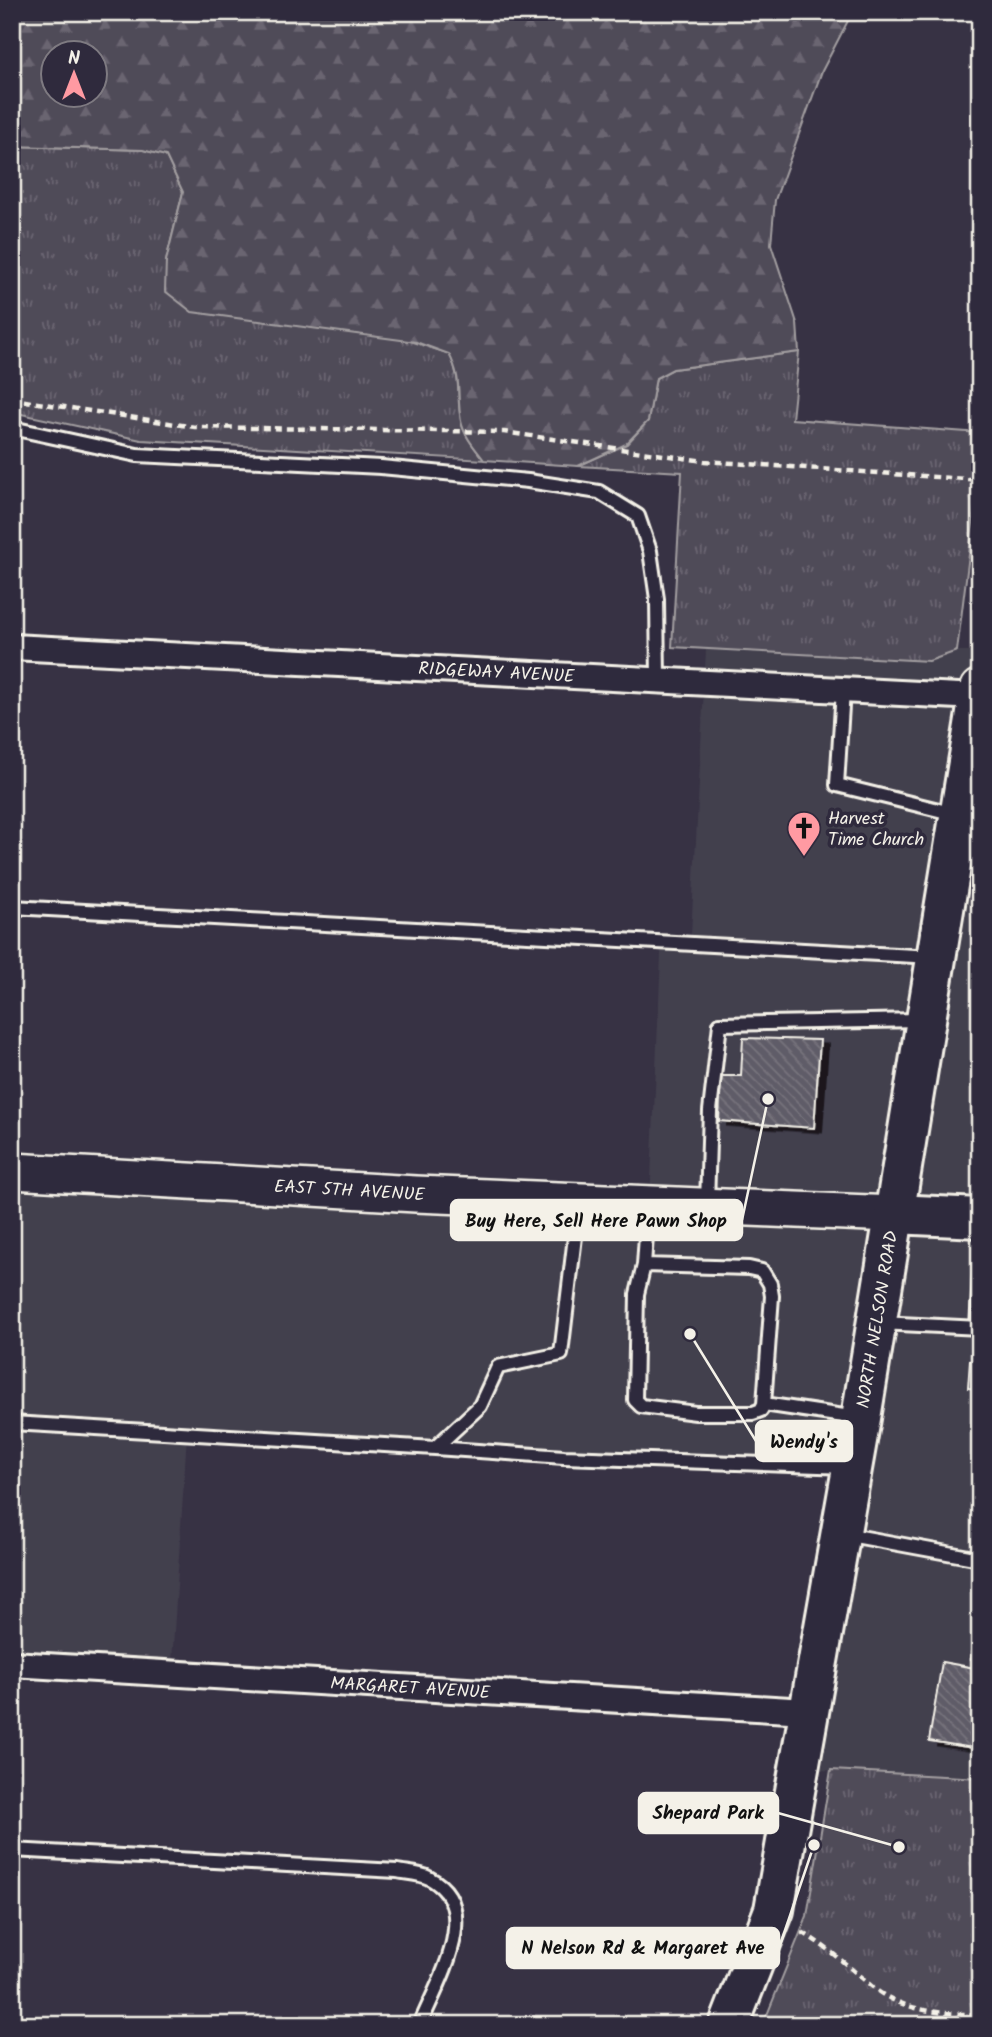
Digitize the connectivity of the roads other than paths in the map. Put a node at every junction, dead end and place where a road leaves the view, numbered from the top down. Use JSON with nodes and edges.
{"nodes":[{"id":1,"x":12,"y":428,"type":"edge"},
{"id":2,"x":12,"y":647,"type":"edge"},
{"id":3,"x":658,"y":680,"type":"junction"},
{"id":4,"x":843,"y":690,"type":"junction"},
{"id":5,"x":979,"y":693,"type":"edge"},
{"id":6,"x":968,"y":798,"type":"edge"},
{"id":7,"x":12,"y":907,"type":"edge"},
{"id":8,"x":937,"y":957,"type":"junction"},
{"id":9,"x":926,"y":1020,"type":"junction"},
{"id":10,"x":12,"y":1171,"type":"edge"},
{"id":11,"x":579,"y":1201,"type":"junction"},
{"id":12,"x":649,"y":1203,"type":"junction"},
{"id":13,"x":707,"y":1207,"type":"junction"},
{"id":14,"x":894,"y":1214,"type":"junction"},
{"id":15,"x":980,"y":1218,"type":"edge"},
{"id":16,"x":643,"y":1271,"type":"junction"},
{"id":17,"x":980,"y":1275,"type":"edge"},
{"id":18,"x":979,"y":1285,"type":"edge"},
{"id":19,"x":876,"y":1322,"type":"junction"},
{"id":20,"x":979,"y":1328,"type":"edge"},
{"id":21,"x":764,"y":1404,"type":"junction"},
{"id":22,"x":861,"y":1418,"type":"junction"},
{"id":23,"x":12,"y":1423,"type":"edge"},
{"id":24,"x":435,"y":1448,"type":"junction"},
{"id":25,"x":852,"y":1467,"type":"junction"},
{"id":26,"x":840,"y":1533,"type":"junction"},
{"id":27,"x":980,"y":1559,"type":"edge"},
{"id":28,"x":12,"y":1664,"type":"edge"},
{"id":29,"x":807,"y":1711,"type":"junction"},
{"id":30,"x":12,"y":1850,"type":"edge"},
{"id":31,"x":420,"y":2025,"type":"edge"},
{"id":32,"x":729,"y":2025,"type":"edge"}],
"edges":[{"from":1,"to":3,"type":"lane"},
{"from":2,"to":3,"type":"street","name":"RIDGEWAY AVENUE"},
{"from":3,"to":4,"type":"street","name":"RIDGEWAY AVENUE"},
{"from":4,"to":5,"type":"street","name":"RIDGEWAY AVENUE"},
{"from":4,"to":6,"type":"lane"},
{"from":5,"to":6,"type":"main road","name":"NORTH NELSON ROAD"},
{"from":6,"to":8,"type":"main road","name":"NORTH NELSON ROAD"},
{"from":7,"to":8,"type":"lane"},
{"from":8,"to":9,"type":"main road","name":"NORTH NELSON ROAD"},
{"from":9,"to":13,"type":"lane"},
{"from":9,"to":14,"type":"main road","name":"NORTH NELSON ROAD"},
{"from":10,"to":11,"type":"main road","name":"EAST 5TH AVENUE"},
{"from":11,"to":12,"type":"main road","name":"EAST 5TH AVENUE"},
{"from":11,"to":24,"type":"lane"},
{"from":12,"to":13,"type":"main road","name":"EAST 5TH AVENUE"},
{"from":12,"to":16,"type":"lane"},
{"from":13,"to":14,"type":"main road","name":"EAST 5TH AVENUE"},
{"from":14,"to":15,"type":"main road","name":"EAST 5TH AVENUE"},
{"from":14,"to":19,"type":"main road","name":"NORTH NELSON ROAD"},
{"from":16,"to":21,"type":"lane"},
{"from":16,"to":21,"type":"lane"},
{"from":17,"to":18,"type":"lane"},
{"from":18,"to":20,"type":"lane"},
{"from":19,"to":20,"type":"lane"},
{"from":19,"to":22,"type":"main road","name":"NORTH NELSON ROAD"},
{"from":21,"to":22,"type":"lane"},
{"from":22,"to":25,"type":"main road","name":"NORTH NELSON ROAD"},
{"from":23,"to":24,"type":"lane"},
{"from":24,"to":25,"type":"lane"},
{"from":25,"to":26,"type":"main road","name":"NORTH NELSON ROAD"},
{"from":26,"to":27,"type":"lane"},
{"from":26,"to":29,"type":"main road","name":"NORTH NELSON ROAD"},
{"from":28,"to":29,"type":"street","name":"MARGARET AVENUE"},
{"from":29,"to":32,"type":"main road","name":"NORTH NELSON ROAD"},
{"from":30,"to":31,"type":"lane"}]}
